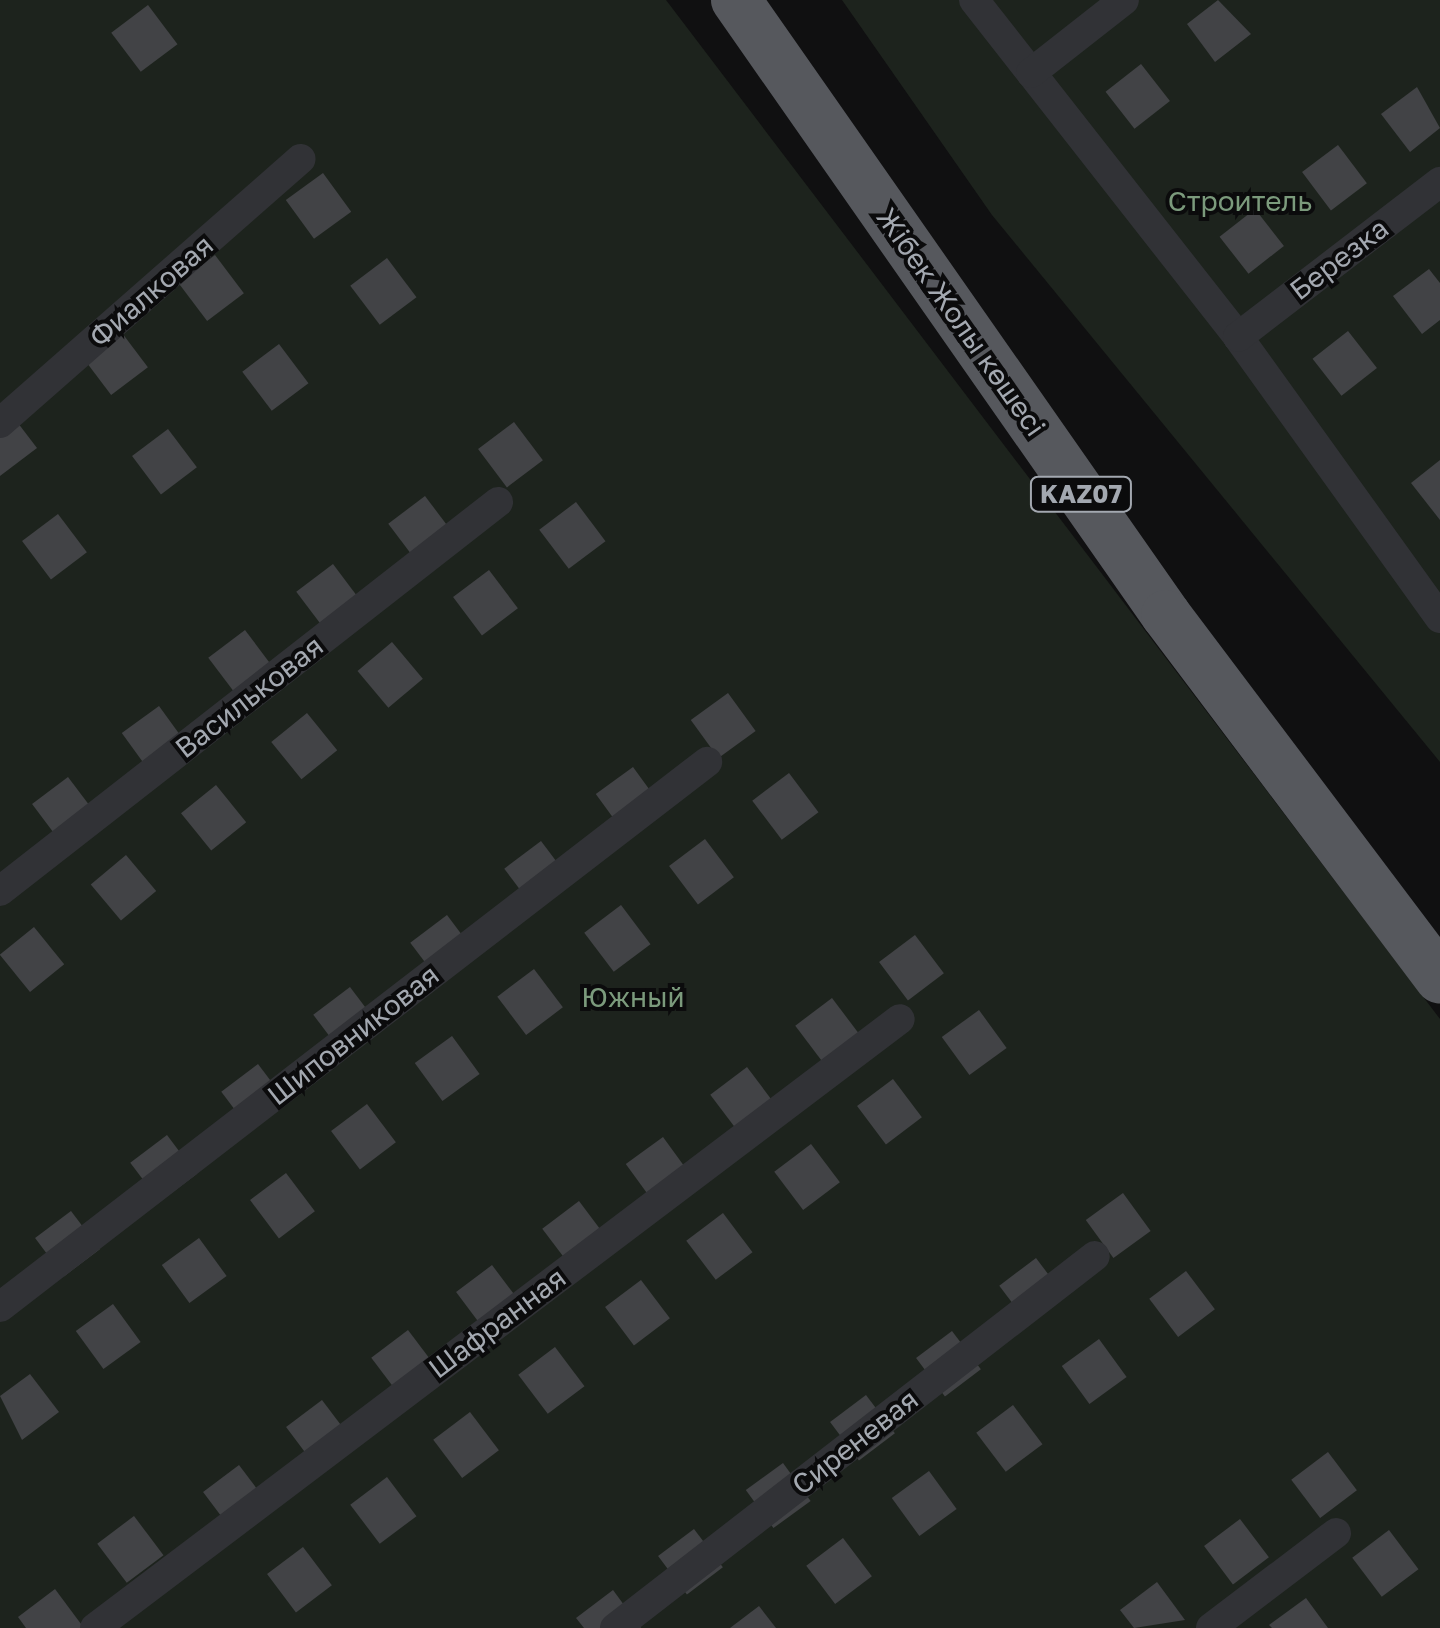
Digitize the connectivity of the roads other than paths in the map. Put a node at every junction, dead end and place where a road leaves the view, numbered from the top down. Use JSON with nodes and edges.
{"nodes":[{"id":1,"x":736,"y":0,"type":"edge"},
{"id":2,"x":974,"y":0,"type":"edge"},
{"id":3,"x":1124,"y":0,"type":"edge"},
{"id":4,"x":1031,"y":73,"type":"junction"},
{"id":5,"x":301,"y":158,"type":"dead end"},
{"id":6,"x":1440,"y":182,"type":"edge"},
{"id":7,"x":1238,"y":336,"type":"junction"},
{"id":8,"x":0,"y":423,"type":"edge"},
{"id":9,"x":498,"y":502,"type":"dead end"},
{"id":10,"x":1428,"y":581,"type":"edge"},
{"id":11,"x":1440,"y":618,"type":"edge"},
{"id":12,"x":707,"y":762,"type":"dead end"},
{"id":13,"x":0,"y":891,"type":"edge"},
{"id":14,"x":1440,"y":978,"type":"edge"},
{"id":15,"x":900,"y":1019,"type":"dead end"},
{"id":16,"x":1095,"y":1256,"type":"dead end"},
{"id":17,"x":0,"y":1308,"type":"edge"},
{"id":18,"x":1336,"y":1534,"type":"dead end"},
{"id":19,"x":95,"y":1628,"type":"edge"},
{"id":20,"x":616,"y":1628,"type":"edge"},
{"id":21,"x":1210,"y":1628,"type":"edge"}],
"edges":[{"from":1,"to":14,"type":"highway","name":"Жібек Жолы көшесі","number":"KAZ07"},
{"from":2,"to":4,"type":"street"},
{"from":3,"to":4,"type":"street"},
{"from":4,"to":7,"type":"street"},
{"from":5,"to":8,"type":"street","name":"Фиалковая"},
{"from":6,"to":7,"type":"street","name":"Березка"},
{"from":7,"to":10,"type":"street"},
{"from":9,"to":13,"type":"street","name":"Васильковая"},
{"from":10,"to":11,"type":"street"},
{"from":12,"to":17,"type":"street","name":"Шиповниковая"},
{"from":15,"to":19,"type":"street","name":"Шафранная"},
{"from":16,"to":20,"type":"street","name":"Сиреневая"},
{"from":18,"to":21,"type":"street"}]}
